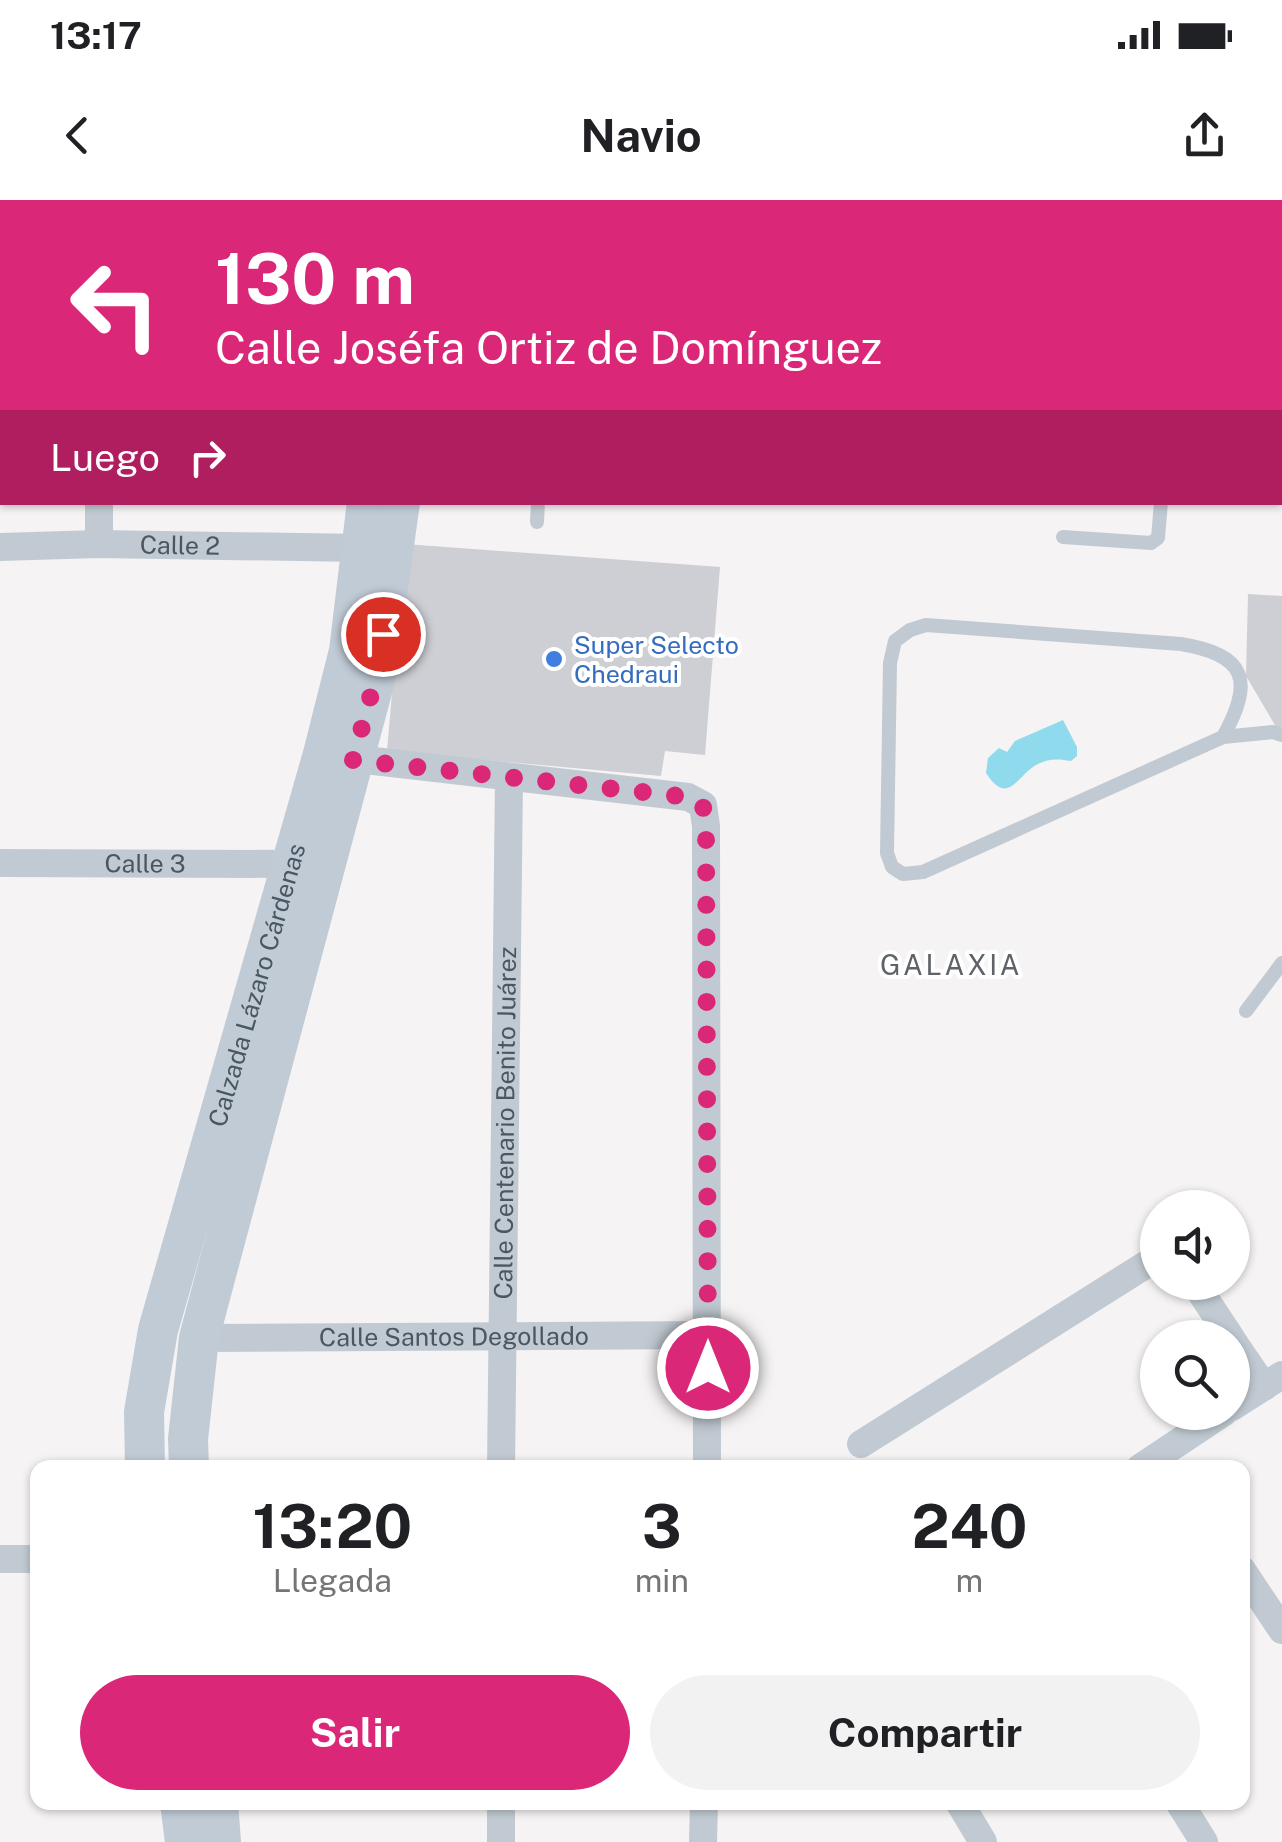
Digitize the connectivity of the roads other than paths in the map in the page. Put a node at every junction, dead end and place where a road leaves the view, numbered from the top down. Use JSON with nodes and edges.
{"nodes":[{"id":1,"x":99,"y":505,"type":"edge"},
{"id":2,"x":367,"y":505,"type":"edge"},
{"id":3,"x":400,"y":505,"type":"edge"},
{"id":4,"x":538,"y":505,"type":"edge"},
{"id":5,"x":1160,"y":505,"type":"edge"},
{"id":6,"x":538,"y":522,"type":"dead end"},
{"id":7,"x":1063,"y":536,"type":"dead end"},
{"id":8,"x":99,"y":544,"type":"junction"},
{"id":9,"x":0,"y":547,"type":"edge"},
{"id":10,"x":361,"y":548,"type":"junction"},
{"id":11,"x":1282,"y":735,"type":"edge"},
{"id":12,"x":1223,"y":738,"type":"junction"},
{"id":13,"x":338,"y":757,"type":"junction"},
{"id":14,"x":509,"y":778,"type":"junction"},
{"id":15,"x":0,"y":862,"type":"edge"},
{"id":16,"x":292,"y":864,"type":"junction"},
{"id":17,"x":1282,"y":963,"type":"edge"},
{"id":18,"x":1246,"y":1010,"type":"dead end"},
{"id":19,"x":1140,"y":1268,"type":"edge"},
{"id":20,"x":501,"y":1336,"type":"junction"},
{"id":21,"x":708,"y":1336,"type":"junction"},
{"id":22,"x":199,"y":1338,"type":"junction"},
{"id":23,"x":1250,"y":1357,"type":"edge"},
{"id":24,"x":1273,"y":1381,"type":"edge"},
{"id":25,"x":1250,"y":1396,"type":"edge"},
{"id":26,"x":1197,"y":1430,"type":"edge"},
{"id":27,"x":861,"y":1444,"type":"dead end"},
{"id":28,"x":145,"y":1460,"type":"edge"},
{"id":29,"x":189,"y":1460,"type":"edge"},
{"id":30,"x":501,"y":1460,"type":"edge"},
{"id":31,"x":708,"y":1460,"type":"edge"},
{"id":32,"x":1152,"y":1460,"type":"edge"},
{"id":33,"x":0,"y":1559,"type":"edge"},
{"id":34,"x":30,"y":1559,"type":"edge"},
{"id":35,"x":1250,"y":1582,"type":"edge"},
{"id":36,"x":1282,"y":1630,"type":"edge"},
{"id":37,"x":181,"y":1810,"type":"edge"},
{"id":38,"x":219,"y":1810,"type":"edge"},
{"id":39,"x":501,"y":1810,"type":"edge"},
{"id":40,"x":704,"y":1810,"type":"edge"},
{"id":41,"x":964,"y":1810,"type":"edge"},
{"id":42,"x":1183,"y":1810,"type":"edge"},
{"id":43,"x":185,"y":1842,"type":"edge"},
{"id":44,"x":221,"y":1842,"type":"edge"},
{"id":45,"x":501,"y":1842,"type":"edge"},
{"id":46,"x":703,"y":1842,"type":"edge"},
{"id":47,"x":983,"y":1842,"type":"edge"},
{"id":48,"x":1204,"y":1842,"type":"edge"}],
"edges":[{"from":1,"to":8,"type":"street"},
{"from":2,"to":10,"type":"street","name":"Calzada Lázaro Cárdenas"},
{"from":3,"to":13,"type":"street","name":"Calzada Lázaro Cárdenas"},
{"from":4,"to":6,"type":"lane"},
{"from":5,"to":7,"type":"lane"},
{"from":8,"to":9,"type":"street","name":"Calle 2"},
{"from":8,"to":10,"type":"street","name":"Calle 2"},
{"from":10,"to":13,"type":"street","name":"Calzada Lázaro Cárdenas"},
{"from":11,"to":12,"type":"lane"},
{"from":12,"to":12,"type":"lane"},
{"from":13,"to":14,"type":"street"},
{"from":13,"to":16,"type":"street","name":"Calzada Lázaro Cárdenas"},
{"from":13,"to":22,"type":"street","name":"Calzada Lázaro Cárdenas"},
{"from":14,"to":20,"type":"street","name":"Calle Centenario Benito Juárez"},
{"from":14,"to":21,"type":"street"},
{"from":15,"to":16,"type":"street","name":"Calle 3"},
{"from":16,"to":28,"type":"street","name":"Calzada Lázaro Cárdenas"},
{"from":17,"to":18,"type":"lane"},
{"from":19,"to":27,"type":"street"},
{"from":20,"to":21,"type":"street","name":"Calle Santos Degollado"},
{"from":20,"to":22,"type":"street","name":"Calle Santos Degollado"},
{"from":20,"to":30,"type":"street","name":"Calle Centenario Benito Juárez"},
{"from":21,"to":31,"type":"street"},
{"from":22,"to":29,"type":"street","name":"Calzada Lázaro Cárdenas"},
{"from":23,"to":24,"type":"street"},
{"from":24,"to":25,"type":"street"},
{"from":26,"to":32,"type":"street"},
{"from":33,"to":34,"type":"street"},
{"from":35,"to":36,"type":"street"},
{"from":37,"to":43,"type":"street"},
{"from":38,"to":44,"type":"street"},
{"from":39,"to":45,"type":"street"},
{"from":40,"to":46,"type":"street"},
{"from":41,"to":47,"type":"street"},
{"from":42,"to":48,"type":"street"}]}
